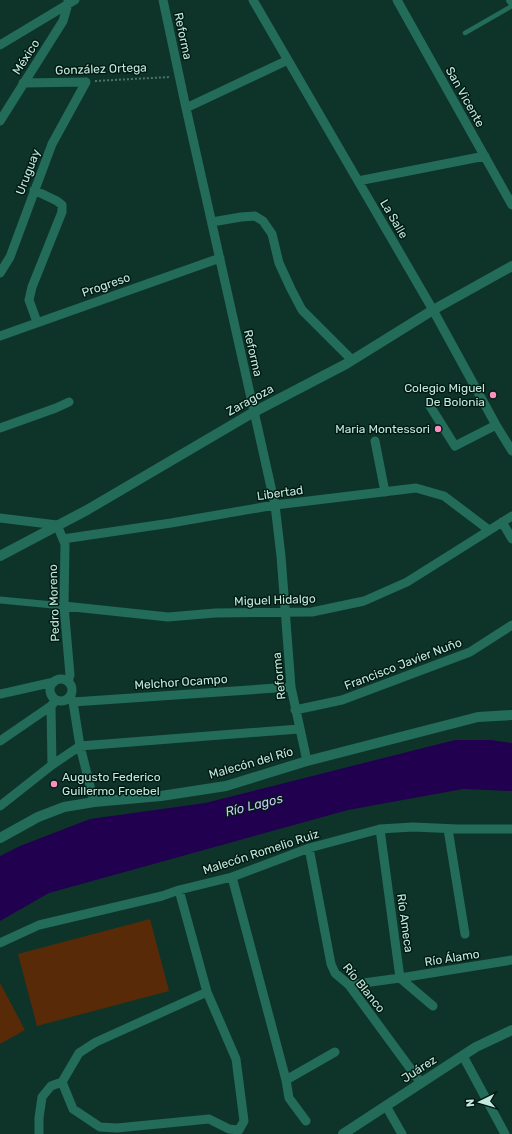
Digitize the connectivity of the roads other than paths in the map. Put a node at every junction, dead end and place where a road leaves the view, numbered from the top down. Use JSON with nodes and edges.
{"nodes":[{"id":1,"x":163,"y":0,"type":"edge"},
{"id":2,"x":253,"y":0,"type":"edge"},
{"id":3,"x":397,"y":0,"type":"edge"},
{"id":4,"x":70,"y":2,"type":"edge"},
{"id":5,"x":512,"y":6,"type":"edge"},
{"id":6,"x":465,"y":34,"type":"dead end"},
{"id":7,"x":0,"y":45,"type":"edge"},
{"id":8,"x":288,"y":60,"type":"junction"},
{"id":9,"x":86,"y":82,"type":"joint"},
{"id":10,"x":23,"y":83,"type":"junction"},
{"id":11,"x":186,"y":108,"type":"junction"},
{"id":12,"x":0,"y":121,"type":"edge"},
{"id":13,"x":485,"y":156,"type":"junction"},
{"id":14,"x":358,"y":181,"type":"junction"},
{"id":15,"x":34,"y":190,"type":"junction"},
{"id":16,"x":512,"y":205,"type":"edge"},
{"id":17,"x":212,"y":222,"type":"junction"},
{"id":18,"x":220,"y":258,"type":"junction"},
{"id":19,"x":512,"y":266,"type":"edge"},
{"id":20,"x":0,"y":273,"type":"edge"},
{"id":21,"x":434,"y":310,"type":"junction"},
{"id":22,"x":37,"y":322,"type":"junction"},
{"id":23,"x":0,"y":336,"type":"edge"},
{"id":24,"x":352,"y":360,"type":"junction"},
{"id":25,"x":69,"y":402,"type":"dead end"},
{"id":26,"x":430,"y":406,"type":"dead end"},
{"id":27,"x":254,"y":412,"type":"junction"},
{"id":28,"x":496,"y":425,"type":"junction"},
{"id":29,"x":0,"y":428,"type":"edge"},
{"id":30,"x":375,"y":441,"type":"dead end"},
{"id":31,"x":512,"y":451,"type":"edge"},
{"id":32,"x":385,"y":492,"type":"junction"},
{"id":33,"x":275,"y":505,"type":"junction"},
{"id":34,"x":1,"y":516,"type":"edge"},
{"id":35,"x":512,"y":516,"type":"edge"},
{"id":36,"x":502,"y":522,"type":"junction"},
{"id":37,"x":57,"y":525,"type":"junction"},
{"id":38,"x":489,"y":530,"type":"junction"},
{"id":39,"x":63,"y":539,"type":"junction"},
{"id":40,"x":512,"y":539,"type":"edge"},
{"id":41,"x":0,"y":556,"type":"edge"},
{"id":42,"x":0,"y":600,"type":"edge"},
{"id":43,"x":64,"y":606,"type":"junction"},
{"id":44,"x":285,"y":613,"type":"junction"},
{"id":45,"x":512,"y":625,"type":"edge"},
{"id":46,"x":68,"y":681,"type":"junction"},
{"id":47,"x":54,"y":682,"type":"junction"},
{"id":48,"x":291,"y":687,"type":"junction"},
{"id":49,"x":0,"y":694,"type":"edge"},
{"id":50,"x":72,"y":699,"type":"junction"},
{"id":51,"x":54,"y":703,"type":"junction"},
{"id":52,"x":296,"y":710,"type":"junction"},
{"id":53,"x":512,"y":715,"type":"edge"},
{"id":54,"x":299,"y":729,"type":"junction"},
{"id":55,"x":0,"y":741,"type":"edge"},
{"id":56,"x":80,"y":746,"type":"junction"},
{"id":57,"x":307,"y":761,"type":"junction"},
{"id":58,"x":52,"y":764,"type":"junction"},
{"id":59,"x":94,"y":802,"type":"junction"},
{"id":60,"x":0,"y":806,"type":"edge"},
{"id":61,"x":380,"y":829,"type":"junction"},
{"id":62,"x":448,"y":829,"type":"junction"},
{"id":63,"x":512,"y":829,"type":"edge"},
{"id":64,"x":0,"y":838,"type":"edge"},
{"id":65,"x":309,"y":848,"type":"junction"},
{"id":66,"x":232,"y":877,"type":"junction"},
{"id":67,"x":179,"y":890,"type":"junction"},
{"id":68,"x":465,"y":934,"type":"dead end"},
{"id":69,"x":0,"y":943,"type":"edge"},
{"id":70,"x":512,"y":960,"type":"edge"},
{"id":71,"x":400,"y":978,"type":"junction"},
{"id":72,"x":349,"y":985,"type":"junction"},
{"id":73,"x":207,"y":992,"type":"junction"},
{"id":74,"x":433,"y":1006,"type":"dead end"},
{"id":75,"x":512,"y":1030,"type":"edge"},
{"id":76,"x":335,"y":1052,"type":"dead end"},
{"id":77,"x":463,"y":1056,"type":"junction"},
{"id":78,"x":286,"y":1080,"type":"junction"},
{"id":79,"x":62,"y":1082,"type":"junction"},
{"id":80,"x":421,"y":1083,"type":"junction"},
{"id":81,"x":386,"y":1106,"type":"junction"},
{"id":82,"x":306,"y":1120,"type":"dead end"},
{"id":83,"x":39,"y":1134,"type":"edge"},
{"id":84,"x":343,"y":1134,"type":"edge"},
{"id":85,"x":402,"y":1134,"type":"edge"},
{"id":86,"x":505,"y":1134,"type":"edge"}],
"edges":[{"from":1,"to":11,"type":"street","name":"Reforma"},
{"from":2,"to":8,"type":"street","name":"La Salle"},
{"from":3,"to":13,"type":"street","name":"San Vicente"},
{"from":4,"to":7,"type":"street"},
{"from":4,"to":10,"type":"street","name":"México"},
{"from":5,"to":6,"type":"lane"},
{"from":8,"to":11,"type":"street"},
{"from":8,"to":14,"type":"street","name":"La Salle"},
{"from":9,"to":10,"type":"street","name":"González Ortega"},
{"from":9,"to":15,"type":"street","name":"Uruguay"},
{"from":10,"to":12,"type":"street","name":"México"},
{"from":11,"to":17,"type":"street","name":"Reforma"},
{"from":13,"to":14,"type":"street"},
{"from":13,"to":16,"type":"street","name":"San Vicente"},
{"from":14,"to":21,"type":"street","name":"La Salle"},
{"from":15,"to":20,"type":"street","name":"Uruguay"},
{"from":15,"to":22,"type":"street"},
{"from":17,"to":18,"type":"street","name":"Reforma"},
{"from":17,"to":24,"type":"street"},
{"from":18,"to":22,"type":"street","name":"Progreso"},
{"from":18,"to":27,"type":"street","name":"Reforma"},
{"from":19,"to":21,"type":"street","name":"Zaragoza"},
{"from":21,"to":24,"type":"street","name":"Zaragoza"},
{"from":21,"to":28,"type":"street","name":"La Salle"},
{"from":22,"to":23,"type":"street","name":"Progreso"},
{"from":24,"to":27,"type":"street","name":"Zaragoza"},
{"from":25,"to":29,"type":"street"},
{"from":26,"to":28,"type":"street"},
{"from":27,"to":33,"type":"street","name":"Reforma"},
{"from":27,"to":37,"type":"street","name":"Zaragoza"},
{"from":28,"to":31,"type":"street","name":"La Salle"},
{"from":30,"to":32,"type":"street"},
{"from":32,"to":33,"type":"street","name":"Libertad"},
{"from":32,"to":38,"type":"street","name":"Libertad"},
{"from":33,"to":39,"type":"street","name":"Libertad"},
{"from":33,"to":44,"type":"street","name":"Reforma"},
{"from":34,"to":37,"type":"street"},
{"from":35,"to":36,"type":"street","name":"Miguel Hidalgo"},
{"from":36,"to":38,"type":"street","name":"Miguel Hidalgo"},
{"from":36,"to":40,"type":"street"},
{"from":37,"to":39,"type":"street","name":"Pedro Moreno"},
{"from":37,"to":41,"type":"street","name":"Zaragoza"},
{"from":38,"to":44,"type":"street","name":"Miguel Hidalgo"},
{"from":39,"to":43,"type":"street","name":"Pedro Moreno"},
{"from":42,"to":43,"type":"street"},
{"from":43,"to":44,"type":"street","name":"Miguel Hidalgo"},
{"from":43,"to":46,"type":"street","name":"Pedro Moreno"},
{"from":44,"to":48,"type":"street","name":"Reforma"},
{"from":45,"to":52,"type":"street","name":"Francisco Javier Nuño"},
{"from":46,"to":47,"type":"street"},
{"from":46,"to":50,"type":"street"},
{"from":47,"to":49,"type":"street"},
{"from":47,"to":51,"type":"street"},
{"from":48,"to":50,"type":"street","name":"Melchor Ocampo"},
{"from":48,"to":52,"type":"street","name":"Reforma"},
{"from":50,"to":51,"type":"street"},
{"from":50,"to":56,"type":"street"},
{"from":51,"to":55,"type":"street"},
{"from":51,"to":58,"type":"street"},
{"from":52,"to":54,"type":"street","name":"Reforma"},
{"from":53,"to":57,"type":"street","name":"Malecón del Río"},
{"from":54,"to":56,"type":"street"},
{"from":54,"to":57,"type":"street","name":"Reforma"},
{"from":56,"to":58,"type":"street"},
{"from":56,"to":59,"type":"street"},
{"from":57,"to":59,"type":"street","name":"Malecón del Río"},
{"from":58,"to":60,"type":"street"},
{"from":59,"to":64,"type":"street","name":"Malecón del Río"},
{"from":61,"to":62,"type":"street","name":"Malecón Romelio Ruiz"},
{"from":61,"to":65,"type":"street","name":"Malecón Romelio Ruiz"},
{"from":61,"to":71,"type":"street","name":"Río Ameca"},
{"from":62,"to":63,"type":"street","name":"Malecón Romelio Ruiz"},
{"from":62,"to":68,"type":"street"},
{"from":65,"to":66,"type":"street","name":"Malecón Romelio Ruiz"},
{"from":65,"to":72,"type":"street","name":"Río Blanco"},
{"from":66,"to":67,"type":"street","name":"Malecón Romelio Ruiz"},
{"from":66,"to":78,"type":"street"},
{"from":67,"to":69,"type":"street","name":"Malecón Romelio Ruiz"},
{"from":67,"to":73,"type":"street"},
{"from":70,"to":71,"type":"street","name":"Río Álamo"},
{"from":71,"to":72,"type":"street","name":"Río Álamo"},
{"from":71,"to":74,"type":"street"},
{"from":72,"to":80,"type":"street","name":"Río Blanco"},
{"from":73,"to":79,"type":"street"},
{"from":73,"to":79,"type":"street"},
{"from":75,"to":77,"type":"street","name":"Juárez"},
{"from":76,"to":78,"type":"street"},
{"from":77,"to":80,"type":"street","name":"Juárez"},
{"from":77,"to":86,"type":"street"},
{"from":78,"to":82,"type":"street"},
{"from":79,"to":83,"type":"street"},
{"from":80,"to":81,"type":"street","name":"Juárez"},
{"from":81,"to":84,"type":"street","name":"Juárez"},
{"from":81,"to":85,"type":"street"}]}
